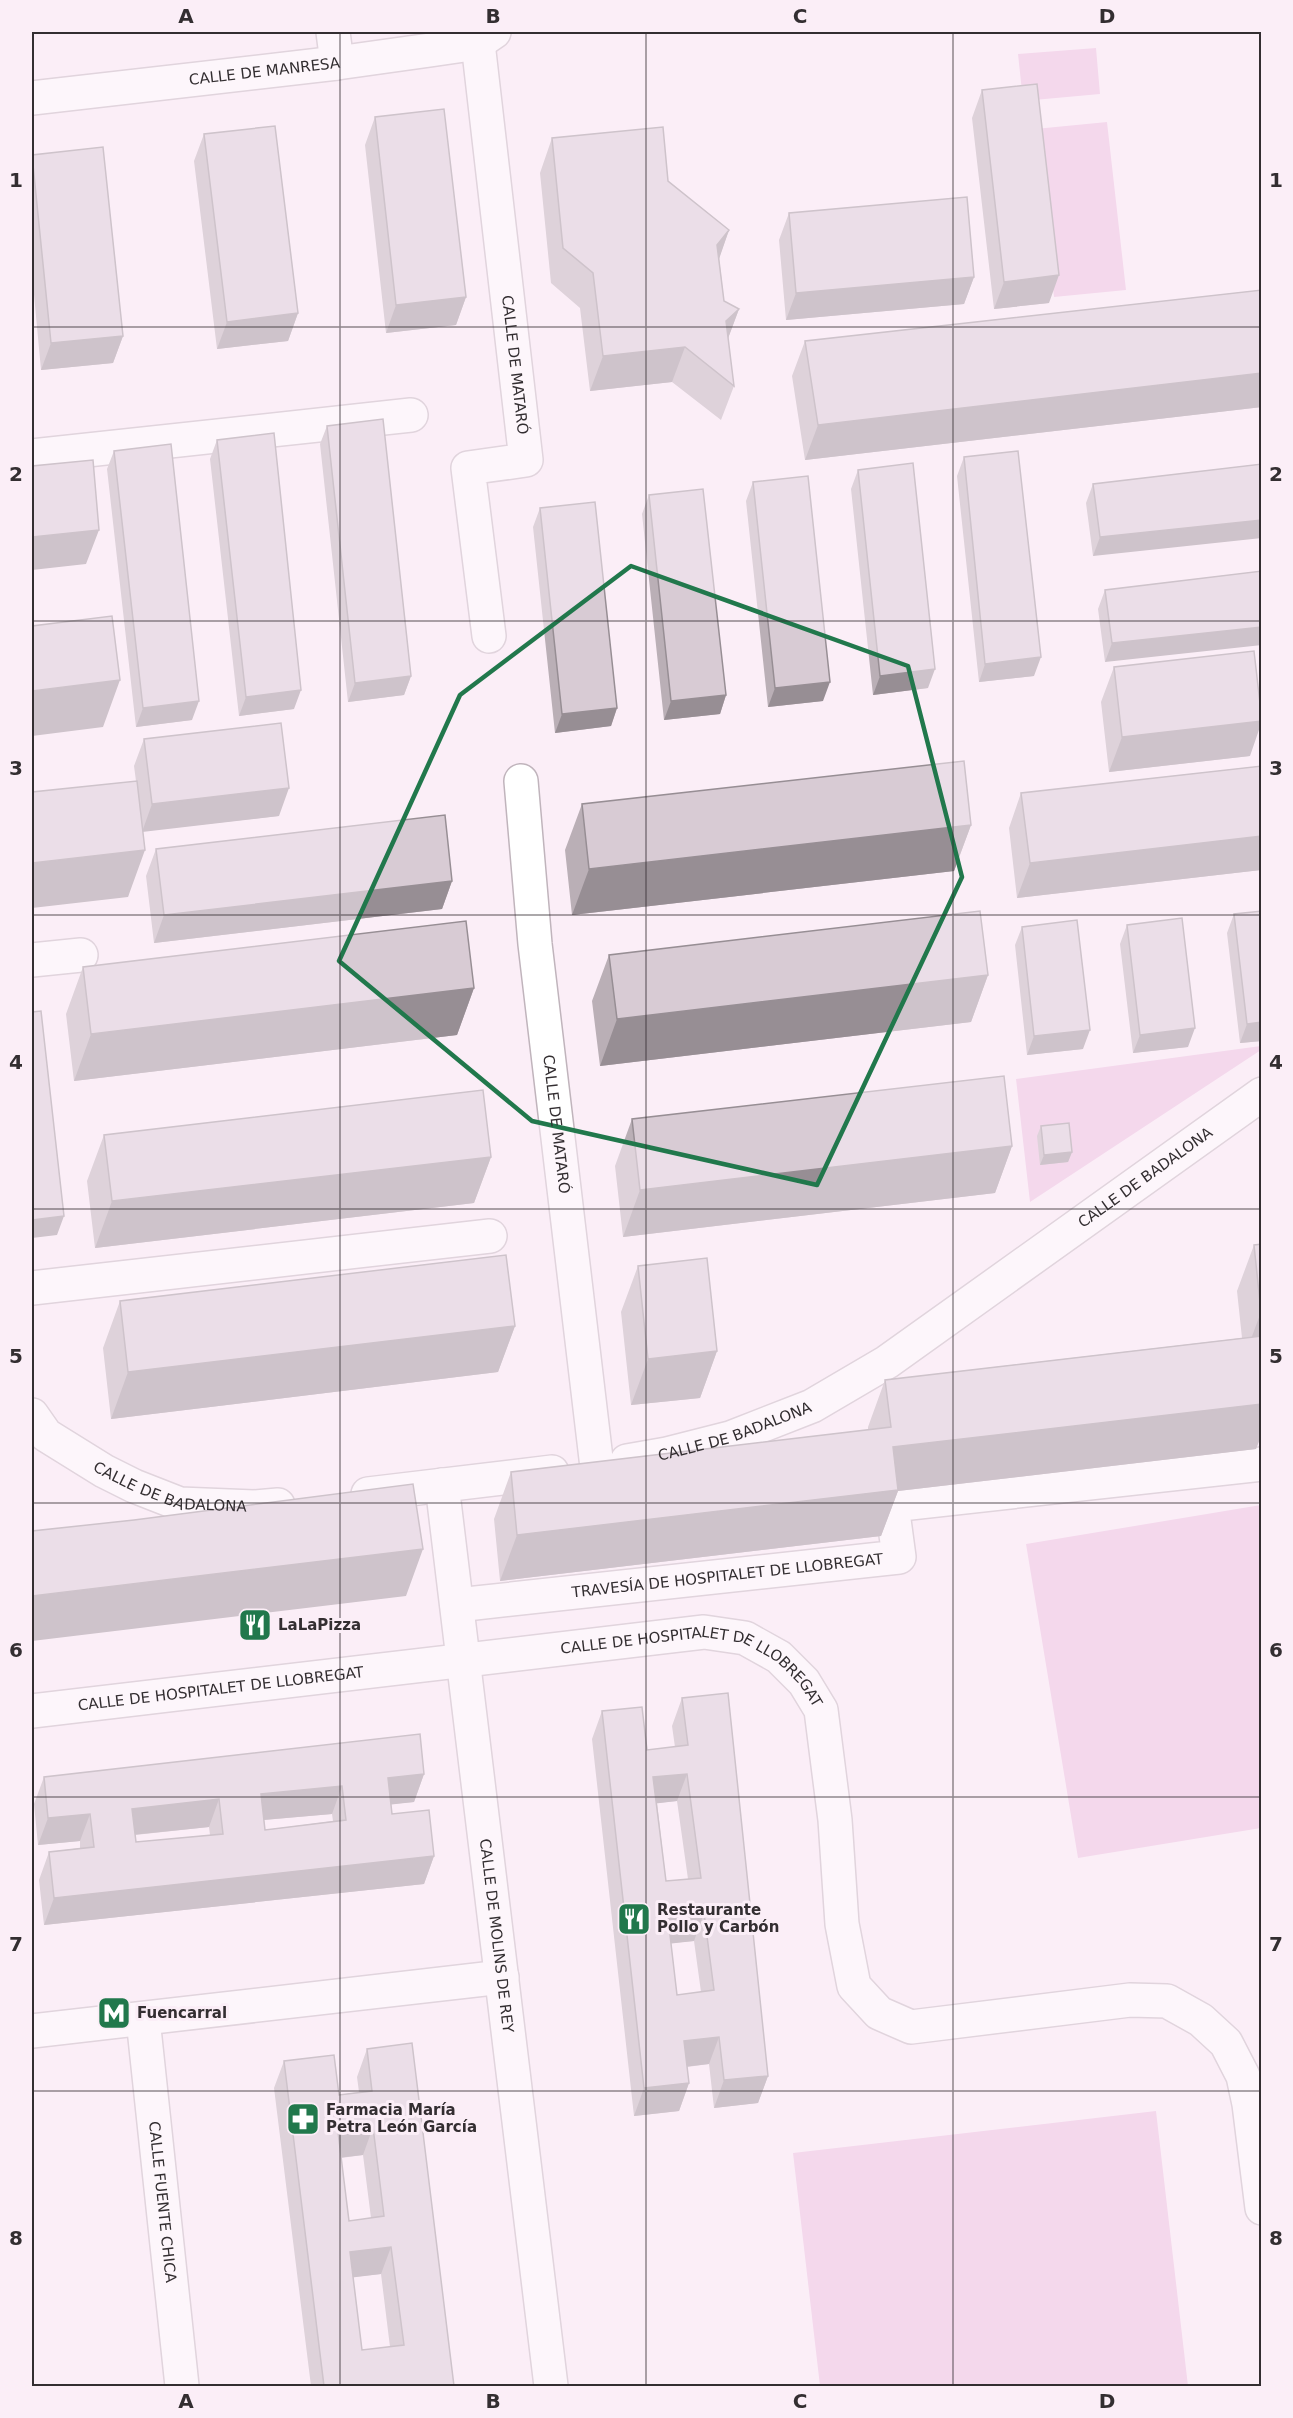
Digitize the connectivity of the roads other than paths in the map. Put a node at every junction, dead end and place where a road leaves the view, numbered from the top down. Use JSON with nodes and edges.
{"nodes":[{"id":1,"x":333,"y":32,"type":"edge"},
{"id":2,"x":486,"y":37,"type":"edge"},
{"id":3,"x":337,"y":63,"type":"junction"},
{"id":4,"x":32,"y":98,"type":"edge"},
{"id":5,"x":411,"y":415,"type":"dead end"},
{"id":6,"x":32,"y":456,"type":"edge"},
{"id":7,"x":489,"y":636,"type":"dead end"},
{"id":8,"x":521,"y":781,"type":"dead end"},
{"id":9,"x":81,"y":955,"type":"dead end"},
{"id":10,"x":32,"y":960,"type":"edge"},
{"id":11,"x":1262,"y":1094,"type":"edge"},
{"id":12,"x":490,"y":1236,"type":"dead end"},
{"id":13,"x":32,"y":1288,"type":"edge"},
{"id":14,"x":32,"y":1415,"type":"edge"},
{"id":15,"x":1262,"y":1464,"type":"edge"},
{"id":16,"x":597,"y":1467,"type":"junction"},
{"id":17,"x":442,"y":1485,"type":"junction"},
{"id":18,"x":457,"y":1605,"type":"junction"},
{"id":19,"x":464,"y":1661,"type":"junction"},
{"id":20,"x":32,"y":1711,"type":"edge"},
{"id":21,"x":502,"y":1977,"type":"junction"},
{"id":22,"x":143,"y":2019,"type":"junction"},
{"id":23,"x":32,"y":2031,"type":"edge"},
{"id":24,"x":1262,"y":2208,"type":"edge"},
{"id":25,"x":182,"y":2386,"type":"edge"},
{"id":26,"x":551,"y":2386,"type":"edge"}],
"edges":[{"from":1,"to":3,"type":"street"},
{"from":2,"to":3,"type":"street","name":"CALLE DE MANRESA"},
{"from":2,"to":7,"type":"street","name":"CALLE DE MATARÓ"},
{"from":3,"to":4,"type":"street","name":"CALLE DE MANRESA"},
{"from":5,"to":6,"type":"street"},
{"from":8,"to":16,"type":"street","name":"CALLE DE MATARÓ"},
{"from":9,"to":10,"type":"street"},
{"from":11,"to":16,"type":"street","name":"CALLE DE BADALONA"},
{"from":12,"to":13,"type":"street"},
{"from":14,"to":17,"type":"street","name":"CALLE DE BADALONA"},
{"from":15,"to":18,"type":"street","name":"TRAVESÍA DE HOSPITALET DE LLOBREGAT"},
{"from":16,"to":17,"type":"street","name":"CALLE DE BADALONA"},
{"from":17,"to":18,"type":"street","name":"CALLE DE MOLINS DE REY"},
{"from":18,"to":19,"type":"street","name":"CALLE DE MOLINS DE REY"},
{"from":19,"to":20,"type":"street","name":"CALLE DE HOSPITALET DE LLOBREGAT"},
{"from":19,"to":21,"type":"street","name":"CALLE DE MOLINS DE REY"},
{"from":19,"to":24,"type":"street","name":"CALLE DE HOSPITALET DE LLOBREGAT"},
{"from":21,"to":22,"type":"street"},
{"from":21,"to":26,"type":"street","name":"CALLE DE MOLINS DE REY"},
{"from":22,"to":23,"type":"street"},
{"from":22,"to":25,"type":"street","name":"CALLE FUENTE CHICA"}]}
